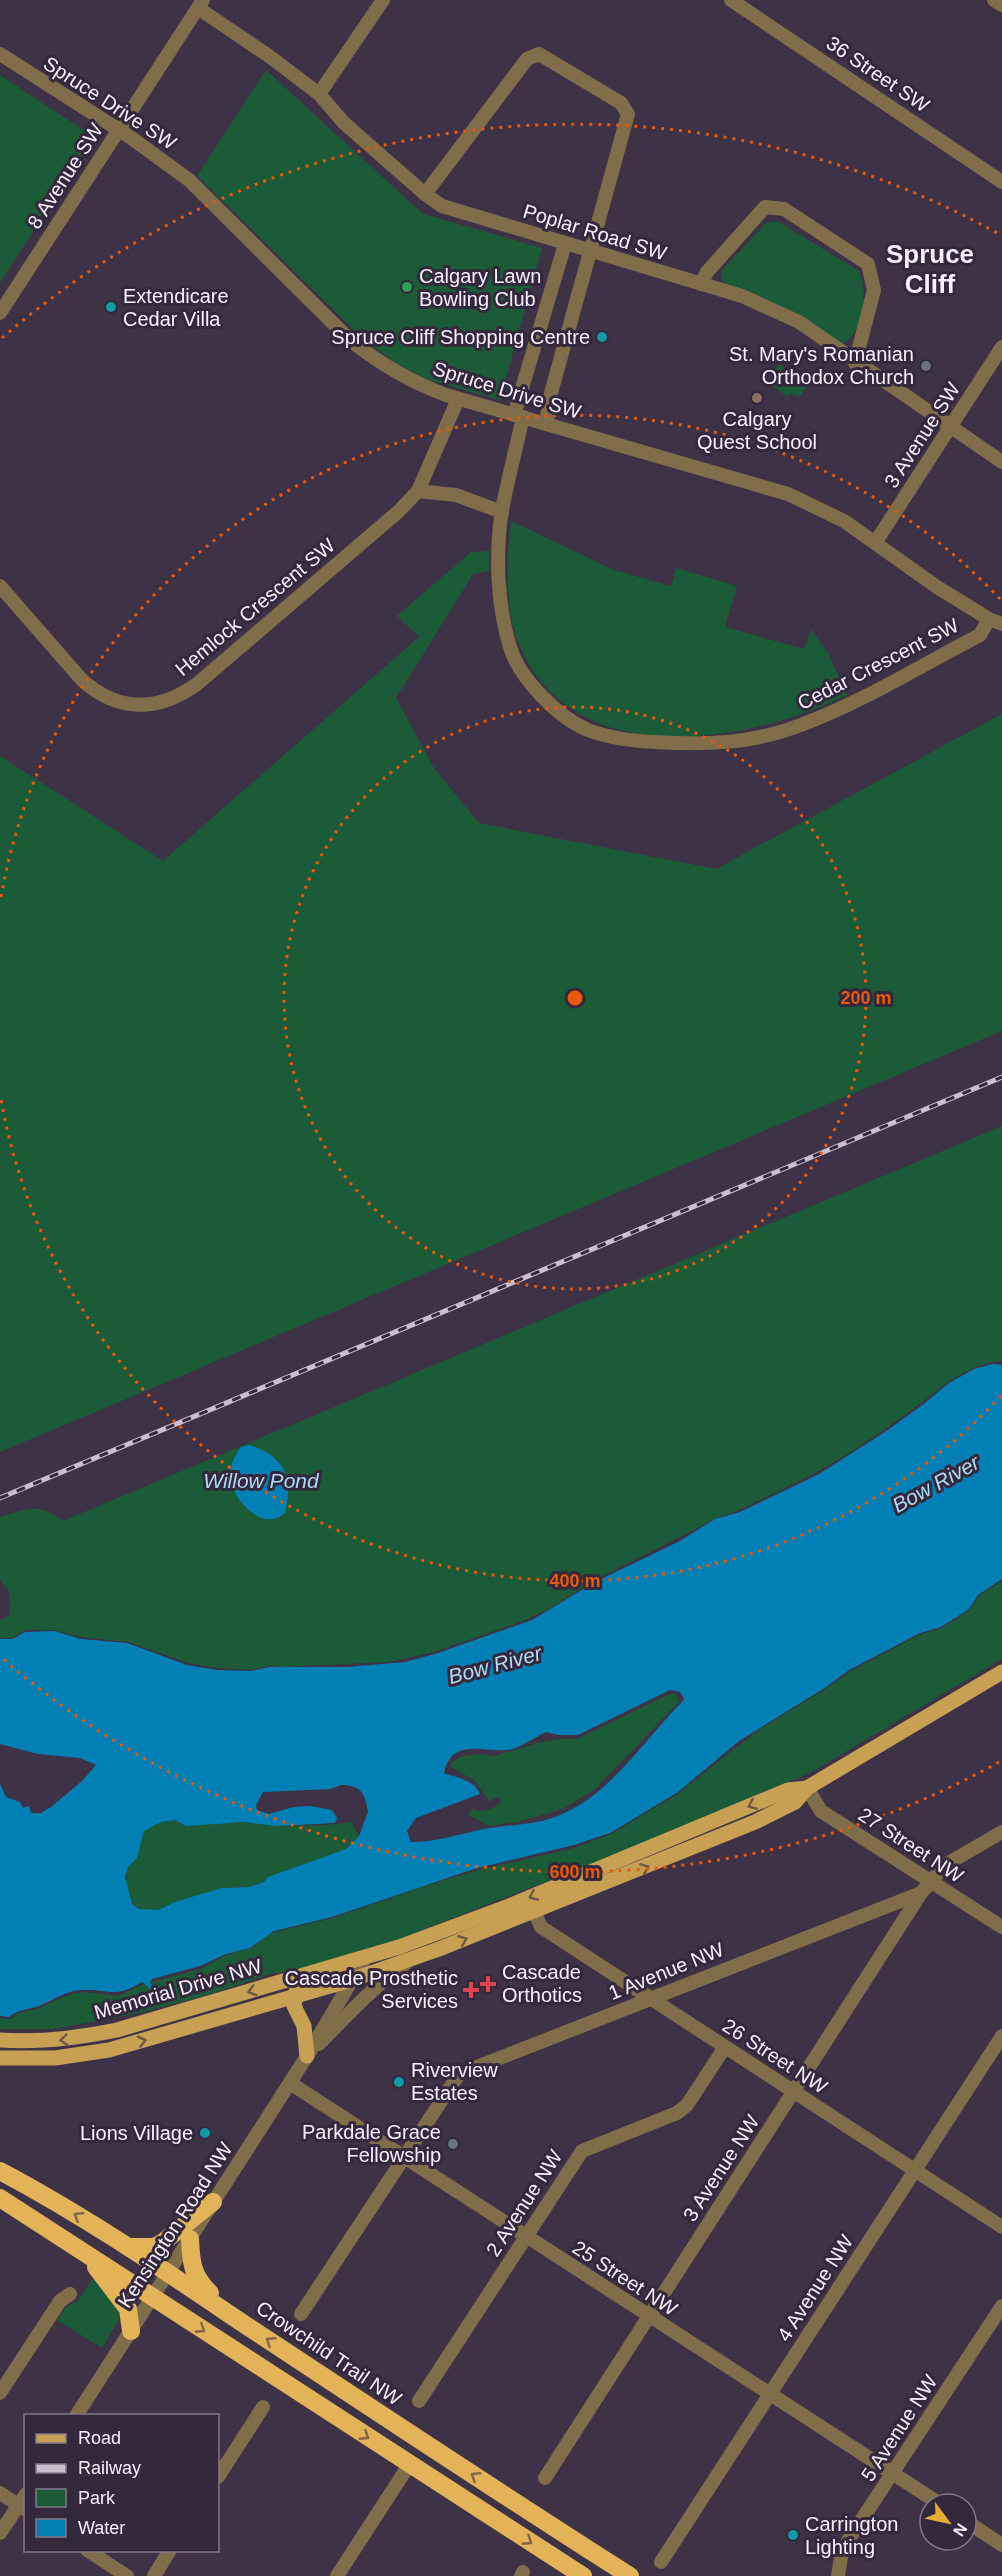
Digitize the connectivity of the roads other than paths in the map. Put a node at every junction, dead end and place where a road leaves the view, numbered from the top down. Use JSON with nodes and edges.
{"nodes":[{"id":1,"x":383,"y":0,"type":"edge"},
{"id":2,"x":731,"y":0,"type":"edge"},
{"id":3,"x":993,"y":0,"type":"edge"},
{"id":4,"x":200,"y":4,"type":"edge"},
{"id":5,"x":1002,"y":5,"type":"edge"},
{"id":6,"x":0,"y":54,"type":"edge"},
{"id":7,"x":319,"y":94,"type":"junction"},
{"id":8,"x":118,"y":130,"type":"junction"},
{"id":9,"x":1002,"y":182,"type":"edge"},
{"id":10,"x":424,"y":194,"type":"junction"},
{"id":11,"x":565,"y":244,"type":"junction"},
{"id":12,"x":590,"y":251,"type":"junction"},
{"id":13,"x":701,"y":284,"type":"junction"},
{"id":14,"x":0,"y":313,"type":"edge"},
{"id":15,"x":1002,"y":347,"type":"edge"},
{"id":16,"x":855,"y":363,"type":"junction"},
{"id":17,"x":458,"y":399,"type":"junction"},
{"id":18,"x":518,"y":416,"type":"junction"},
{"id":19,"x":546,"y":424,"type":"junction"},
{"id":20,"x":951,"y":428,"type":"junction"},
{"id":21,"x":1002,"y":462,"type":"edge"},
{"id":22,"x":418,"y":491,"type":"junction"},
{"id":23,"x":502,"y":512,"type":"junction"},
{"id":24,"x":875,"y":543,"type":"junction"},
{"id":25,"x":0,"y":586,"type":"edge"},
{"id":26,"x":996,"y":622,"type":"edge"},
{"id":27,"x":1002,"y":1672,"type":"edge"},
{"id":28,"x":807,"y":1788,"type":"junction"},
{"id":29,"x":1002,"y":1832,"type":"edge"},
{"id":30,"x":930,"y":1880,"type":"junction"},
{"id":31,"x":921,"y":1893,"type":"junction"},
{"id":32,"x":534,"y":1911,"type":"junction"},
{"id":33,"x":1002,"y":1927,"type":"edge"},
{"id":34,"x":365,"y":1958,"type":"junction"},
{"id":35,"x":409,"y":1961,"type":"junction"},
{"id":36,"x":308,"y":1974,"type":"junction"},
{"id":37,"x":351,"y":1980,"type":"junction"},
{"id":38,"x":294,"y":1996,"type":"junction"},
{"id":39,"x":650,"y":1998,"type":"junction"},
{"id":40,"x":268,"y":2004,"type":"junction"},
{"id":41,"x":297,"y":2014,"type":"junction"},
{"id":42,"x":1002,"y":2036,"type":"edge"},
{"id":43,"x":0,"y":2040,"type":"edge"},
{"id":44,"x":725,"y":2047,"type":"junction"},
{"id":45,"x":307,"y":2056,"type":"junction"},
{"id":46,"x":0,"y":2058,"type":"edge"},
{"id":47,"x":290,"y":2083,"type":"junction"},
{"id":48,"x":794,"y":2092,"type":"junction"},
{"id":49,"x":403,"y":2157,"type":"junction"},
{"id":50,"x":915,"y":2170,"type":"junction"},
{"id":51,"x":0,"y":2171,"type":"edge"},
{"id":52,"x":0,"y":2198,"type":"edge"},
{"id":53,"x":213,"y":2202,"type":"junction"},
{"id":54,"x":1002,"y":2227,"type":"edge"},
{"id":55,"x":525,"y":2236,"type":"junction"},
{"id":56,"x":190,"y":2239,"type":"junction"},
{"id":57,"x":128,"y":2247,"type":"junction"},
{"id":58,"x":88,"y":2256,"type":"junction"},
{"id":59,"x":168,"y":2272,"type":"junction"},
{"id":60,"x":70,"y":2295,"type":"dead end"},
{"id":61,"x":152,"y":2297,"type":"junction"},
{"id":62,"x":1002,"y":2306,"type":"edge"},
{"id":63,"x":301,"y":2314,"type":"dead end"},
{"id":64,"x":649,"y":2316,"type":"junction"},
{"id":65,"x":242,"y":2323,"type":"junction"},
{"id":66,"x":131,"y":2331,"type":"junction"},
{"id":67,"x":0,"y":2393,"type":"edge"},
{"id":68,"x":770,"y":2394,"type":"junction"},
{"id":69,"x":419,"y":2401,"type":"dead end"},
{"id":70,"x":263,"y":2407,"type":"dead end"},
{"id":71,"x":77,"y":2414,"type":"edge"},
{"id":72,"x":409,"y":2465,"type":"junction"},
{"id":73,"x":892,"y":2474,"type":"junction"},
{"id":74,"x":219,"y":2475,"type":"edge"},
{"id":75,"x":545,"y":2478,"type":"dead end"},
{"id":76,"x":921,"y":2492,"type":"edge"},
{"id":77,"x":0,"y":2493,"type":"edge"},
{"id":78,"x":23,"y":2503,"type":"edge"},
{"id":79,"x":978,"y":2529,"type":"edge"},
{"id":80,"x":0,"y":2533,"type":"edge"},
{"id":81,"x":1002,"y":2545,"type":"edge"},
{"id":82,"x":90,"y":2552,"type":"edge"},
{"id":83,"x":169,"y":2552,"type":"edge"},
{"id":84,"x":661,"y":2562,"type":"dead end"},
{"id":85,"x":127,"y":2576,"type":"edge"},
{"id":86,"x":154,"y":2576,"type":"edge"},
{"id":87,"x":337,"y":2576,"type":"edge"},
{"id":88,"x":583,"y":2576,"type":"edge"},
{"id":89,"x":630,"y":2576,"type":"edge"},
{"id":90,"x":838,"y":2576,"type":"edge"}],
"edges":[{"from":1,"to":7,"type":"street"},
{"from":2,"to":9,"type":"street","name":"36 Street SW"},
{"from":3,"to":5,"type":"street"},
{"from":4,"to":7,"type":"street","name":"Poplar Road SW"},
{"from":4,"to":8,"type":"street","name":"8 Avenue SW"},
{"from":6,"to":8,"type":"street","name":"Spruce Drive SW"},
{"from":7,"to":10,"type":"street","name":"Poplar Road SW"},
{"from":8,"to":14,"type":"street","name":"8 Avenue SW"},
{"from":8,"to":17,"type":"street","name":"Spruce Drive SW"},
{"from":10,"to":11,"type":"street","name":"Poplar Road SW"},
{"from":10,"to":12,"type":"street"},
{"from":11,"to":12,"type":"street","name":"Poplar Road SW"},
{"from":11,"to":18,"type":"street","name":"Cedar Crescent SW"},
{"from":12,"to":13,"type":"street","name":"Poplar Road SW"},
{"from":12,"to":19,"type":"street"},
{"from":13,"to":16,"type":"street","name":"Poplar Road SW"},
{"from":13,"to":16,"type":"street"},
{"from":15,"to":20,"type":"street","name":"3 Avenue SW"},
{"from":16,"to":20,"type":"street","name":"Poplar Road SW"},
{"from":17,"to":18,"type":"street","name":"Spruce Drive SW"},
{"from":17,"to":22,"type":"street","name":"Hemlock Crescent SW"},
{"from":18,"to":19,"type":"street","name":"Spruce Drive SW"},
{"from":18,"to":23,"type":"street","name":"Cedar Crescent SW"},
{"from":19,"to":24,"type":"street","name":"Spruce Drive SW"},
{"from":20,"to":21,"type":"street","name":"Poplar Road SW"},
{"from":20,"to":24,"type":"street","name":"3 Avenue SW"},
{"from":22,"to":23,"type":"street"},
{"from":22,"to":25,"type":"street","name":"Hemlock Crescent SW"},
{"from":23,"to":26,"type":"street","name":"Cedar Crescent SW"},
{"from":24,"to":26,"type":"street","name":"Spruce Drive SW"},
{"from":27,"to":28,"type":"main road"},
{"from":28,"to":30,"type":"street","name":"27 Street NW"},
{"from":32,"to":28,"type":"main road","name":"Memorial Drive NW","one_way":true},
{"from":28,"to":34,"type":"main road","name":"Memorial Drive NW","one_way":true},
{"from":29,"to":30,"type":"street"},
{"from":30,"to":31,"type":"street","name":"3 Avenue NW"},
{"from":30,"to":33,"type":"street","name":"27 Street NW"},
{"from":31,"to":39,"type":"street","name":"1 Avenue NW"},
{"from":31,"to":48,"type":"street","name":"3 Avenue NW"},
{"from":35,"to":32,"type":"main road","name":"Memorial Drive NW","one_way":true},
{"from":32,"to":39,"type":"street","name":"26 Street NW"},
{"from":34,"to":36,"type":"main road","name":"Memorial Drive NW"},
{"from":34,"to":37,"type":"street","name":"Kensington Road NW"},
{"from":35,"to":37,"type":"main road","name":"Memorial Drive NW"},
{"from":35,"to":45,"type":"street","name":"Kensington Road NW"},
{"from":36,"to":38,"type":"main road"},
{"from":36,"to":43,"type":"main road","name":"Memorial Drive NW","one_way":true},
{"from":37,"to":38,"type":"main road","name":"Memorial Drive NW"},
{"from":37,"to":45,"type":"street","name":"Kensington Road NW"},
{"from":38,"to":40,"type":"main road","name":"Memorial Drive NW"},
{"from":38,"to":41,"type":"main road"},
{"from":39,"to":44,"type":"street","name":"26 Street NW"},
{"from":39,"to":49,"type":"street","name":"1 Avenue NW"},
{"from":40,"to":41,"type":"main road"},
{"from":46,"to":40,"type":"main road","name":"Memorial Drive NW","one_way":true},
{"from":41,"to":45,"type":"main road"},
{"from":42,"to":50,"type":"street","name":"4 Avenue NW"},
{"from":44,"to":48,"type":"street","name":"26 Street NW"},
{"from":44,"to":55,"type":"street","name":"2 Avenue NW"},
{"from":45,"to":47,"type":"street","name":"Kensington Road NW"},
{"from":47,"to":49,"type":"street","name":"25 Street NW"},
{"from":47,"to":53,"type":"street","name":"Kensington Road NW"},
{"from":48,"to":50,"type":"street","name":"26 Street NW"},
{"from":48,"to":64,"type":"street","name":"3 Avenue NW"},
{"from":49,"to":55,"type":"street","name":"25 Street NW"},
{"from":49,"to":63,"type":"street","name":"1 Avenue NW"},
{"from":50,"to":54,"type":"street","name":"26 Street NW"},
{"from":50,"to":68,"type":"street","name":"4 Avenue NW"},
{"from":57,"to":51,"type":"highway","name":"Crowchild Trail NW","one_way":true},
{"from":52,"to":58,"type":"highway"},
{"from":53,"to":56,"type":"street","name":"Kensington Road NW"},
{"from":53,"to":57,"type":"highway"},
{"from":55,"to":64,"type":"street","name":"25 Street NW"},
{"from":55,"to":69,"type":"street","name":"2 Avenue NW"},
{"from":56,"to":59,"type":"street","name":"Kensington Road NW"},
{"from":56,"to":65,"type":"highway"},
{"from":57,"to":59,"type":"highway","name":"Crowchild Trail NW"},
{"from":58,"to":61,"type":"highway"},
{"from":58,"to":66,"type":"highway"},
{"from":59,"to":61,"type":"street","name":"Kensington Road NW"},
{"from":59,"to":65,"type":"highway","name":"Crowchild Trail NW"},
{"from":60,"to":67,"type":"street"},
{"from":61,"to":66,"type":"street","name":"Kensington Road NW"},
{"from":61,"to":72,"type":"highway","one_way":true},
{"from":62,"to":73,"type":"street","name":"5 Avenue NW"},
{"from":64,"to":68,"type":"street","name":"25 Street NW"},
{"from":64,"to":75,"type":"street","name":"3 Avenue NW"},
{"from":89,"to":65,"type":"highway","name":"Crowchild Trail NW","one_way":true},
{"from":66,"to":71,"type":"street","name":"Kensington Road NW"},
{"from":68,"to":73,"type":"street","name":"25 Street NW"},
{"from":68,"to":84,"type":"street","name":"4 Avenue NW"},
{"from":70,"to":74,"type":"street"},
{"from":72,"to":87,"type":"street"},
{"from":72,"to":88,"type":"highway","one_way":true},
{"from":73,"to":76,"type":"street","name":"25 Street NW"},
{"from":73,"to":90,"type":"street","name":"5 Avenue NW"},
{"from":77,"to":78,"type":"street"},
{"from":78,"to":80,"type":"street"},
{"from":79,"to":81,"type":"street"},
{"from":82,"to":85,"type":"street"},
{"from":83,"to":86,"type":"street"}]}
